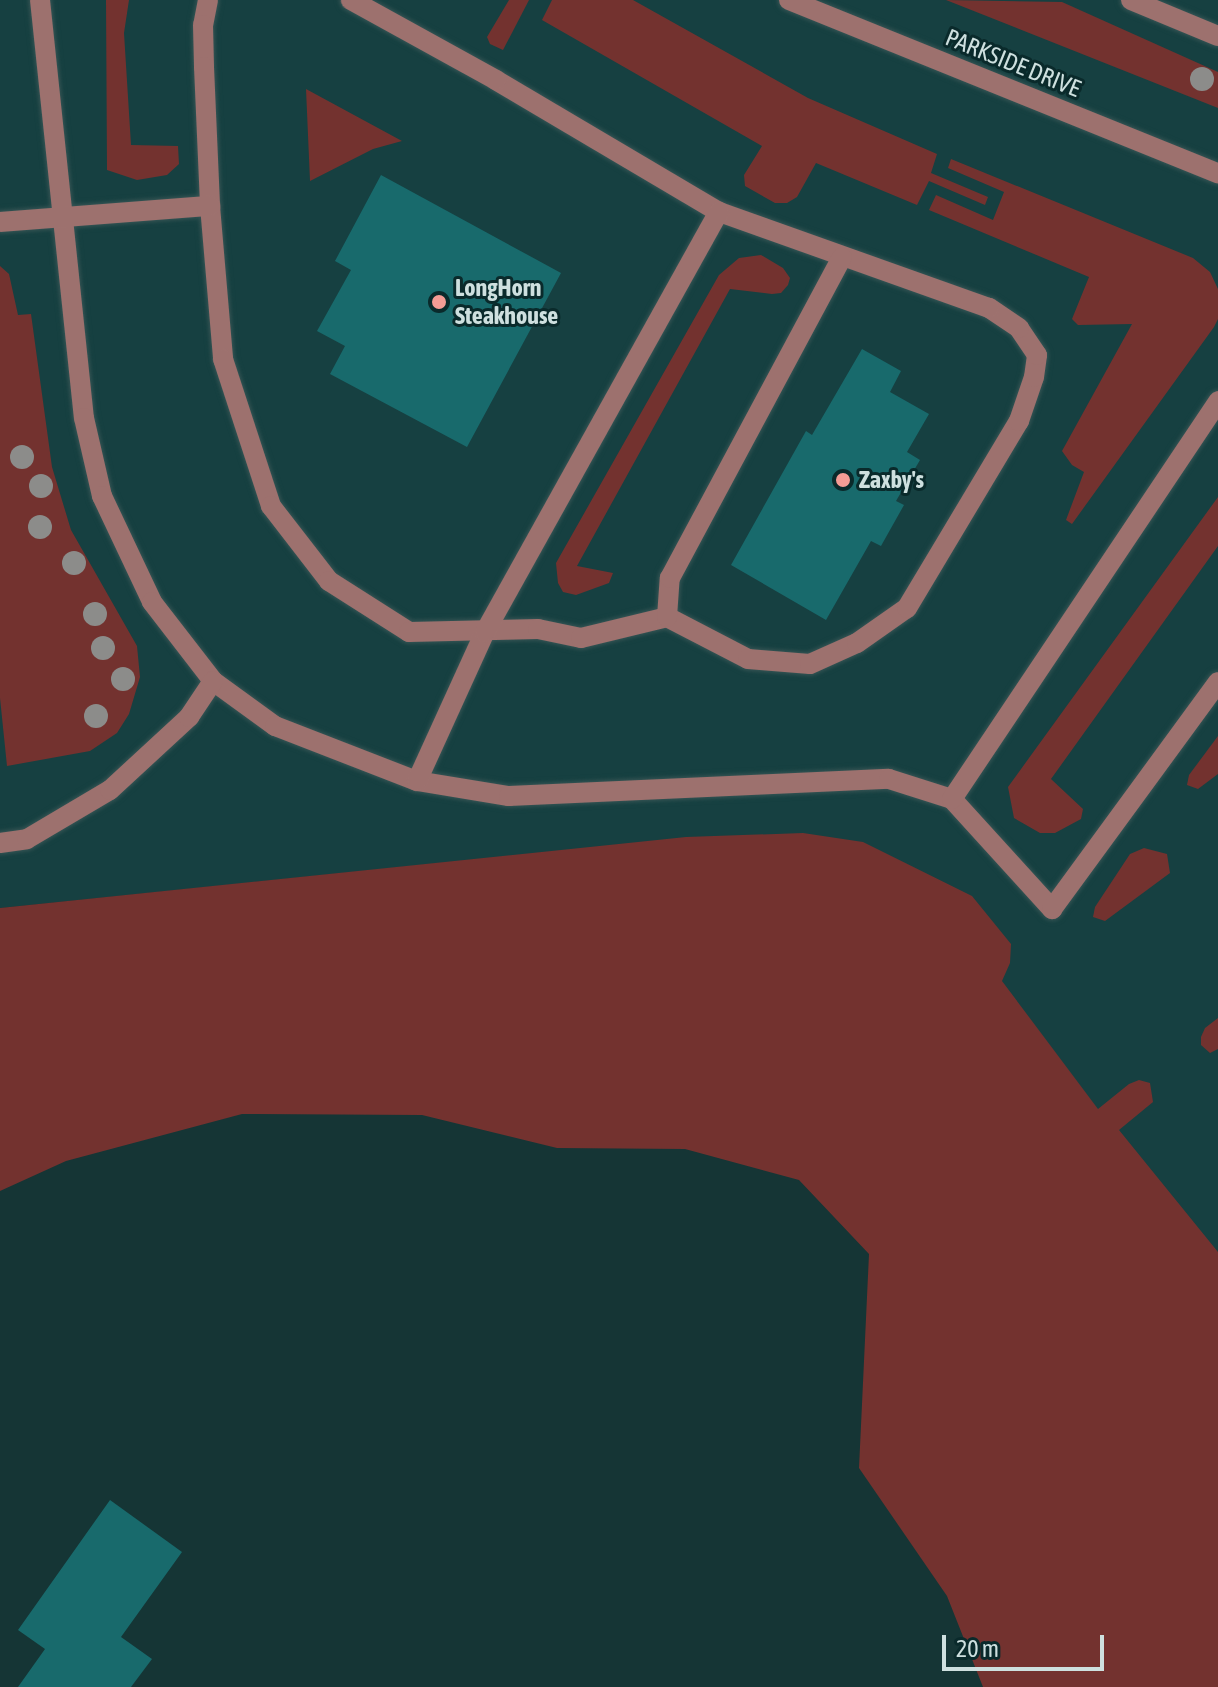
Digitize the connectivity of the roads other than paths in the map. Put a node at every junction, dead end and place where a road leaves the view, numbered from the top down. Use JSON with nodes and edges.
{"nodes":[{"id":1,"x":40,"y":0,"type":"edge"},
{"id":2,"x":208,"y":0,"type":"edge"},
{"id":3,"x":351,"y":0,"type":"edge"},
{"id":4,"x":789,"y":0,"type":"edge"},
{"id":5,"x":1131,"y":0,"type":"edge"},
{"id":6,"x":1218,"y":36,"type":"edge"},
{"id":7,"x":1218,"y":173,"type":"edge"},
{"id":8,"x":210,"y":206,"type":"junction"},
{"id":9,"x":719,"y":212,"type":"junction"},
{"id":10,"x":62,"y":217,"type":"junction"},
{"id":11,"x":0,"y":222,"type":"edge"},
{"id":12,"x":842,"y":257,"type":"junction"},
{"id":13,"x":1218,"y":401,"type":"edge"},
{"id":14,"x":667,"y":617,"type":"junction"},
{"id":15,"x":485,"y":632,"type":"junction"},
{"id":16,"x":213,"y":681,"type":"junction"},
{"id":17,"x":1218,"y":682,"type":"edge"},
{"id":18,"x":417,"y":781,"type":"junction"},
{"id":19,"x":952,"y":799,"type":"junction"},
{"id":20,"x":0,"y":843,"type":"edge"}],
"edges":[{"from":1,"to":10,"type":"street"},
{"from":2,"to":8,"type":"street"},
{"from":3,"to":9,"type":"street"},
{"from":4,"to":7,"type":"street","name":"PARKSIDE DRIVE"},
{"from":5,"to":6,"type":"street"},
{"from":8,"to":10,"type":"street"},
{"from":8,"to":15,"type":"street"},
{"from":9,"to":12,"type":"street"},
{"from":9,"to":15,"type":"street"},
{"from":10,"to":11,"type":"street"},
{"from":10,"to":16,"type":"street"},
{"from":12,"to":14,"type":"street"},
{"from":12,"to":14,"type":"street"},
{"from":13,"to":19,"type":"street"},
{"from":14,"to":15,"type":"street"},
{"from":15,"to":18,"type":"street"},
{"from":16,"to":18,"type":"street"},
{"from":16,"to":20,"type":"street"},
{"from":17,"to":19,"type":"street"},
{"from":18,"to":19,"type":"street"}]}
